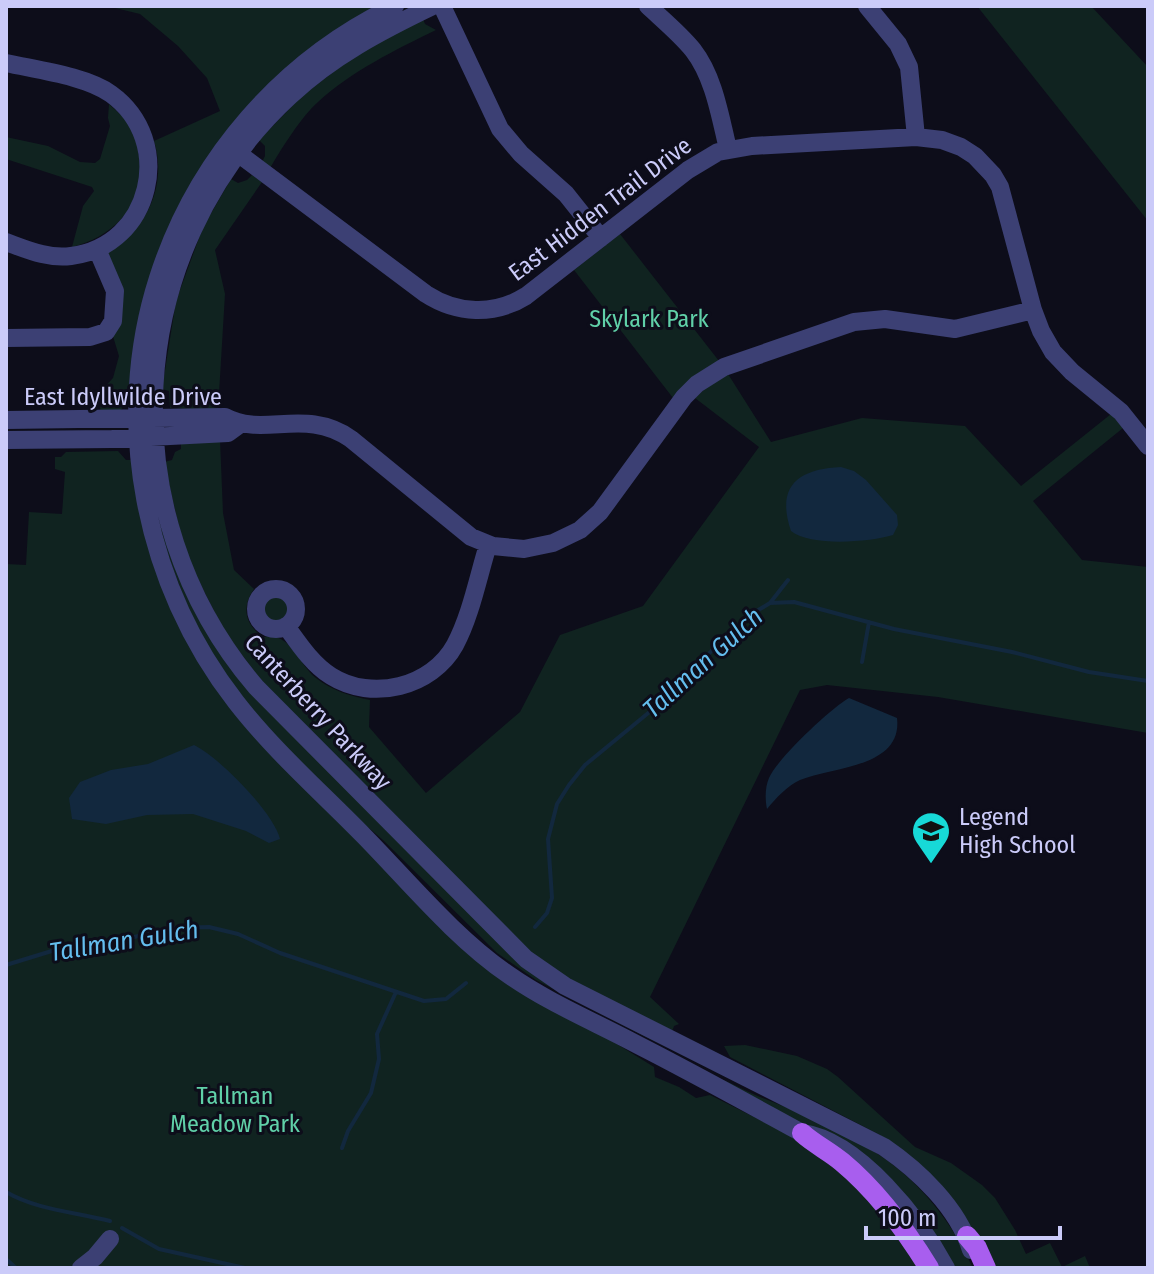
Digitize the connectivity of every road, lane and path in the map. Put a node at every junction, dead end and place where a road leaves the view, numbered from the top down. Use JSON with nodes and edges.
{"nodes":[{"id":1,"x":395,"y":6,"type":"edge"},
{"id":2,"x":433,"y":6,"type":"edge"},
{"id":3,"x":442,"y":6,"type":"edge"},
{"id":4,"x":648,"y":6,"type":"edge"},
{"id":5,"x":867,"y":6,"type":"edge"},
{"id":6,"x":6,"y":63,"type":"edge"},
{"id":7,"x":916,"y":137,"type":"junction"},
{"id":8,"x":728,"y":149,"type":"junction"},
{"id":9,"x":239,"y":154,"type":"junction"},
{"id":10,"x":601,"y":238,"type":"junction"},
{"id":11,"x":6,"y":242,"type":"edge"},
{"id":12,"x":97,"y":249,"type":"junction"},
{"id":13,"x":1033,"y":310,"type":"junction"},
{"id":14,"x":6,"y":338,"type":"edge"},
{"id":15,"x":6,"y":420,"type":"edge"},
{"id":16,"x":146,"y":428,"type":"junction"},
{"id":17,"x":6,"y":440,"type":"edge"},
{"id":18,"x":1148,"y":446,"type":"edge"},
{"id":19,"x":488,"y":545,"type":"junction"},
{"id":20,"x":286,"y":626,"type":"dead end"},
{"id":21,"x":802,"y":1133,"type":"junction"},
{"id":22,"x":967,"y":1236,"type":"junction"},
{"id":23,"x":110,"y":1239,"type":"dead end"},
{"id":24,"x":91,"y":1266,"type":"edge"},
{"id":25,"x":929,"y":1268,"type":"edge"},
{"id":26,"x":946,"y":1268,"type":"edge"},
{"id":27,"x":979,"y":1268,"type":"edge"},
{"id":28,"x":986,"y":1268,"type":"edge"}],
"edges":[{"from":1,"to":16,"type":"street","name":"Canterberry Parkway"},
{"from":2,"to":9,"type":"street","name":"Canterberry Parkway"},
{"from":3,"to":10,"type":"street"},
{"from":4,"to":8,"type":"street"},
{"from":5,"to":7,"type":"street"},
{"from":6,"to":12,"type":"street"},
{"from":7,"to":8,"type":"street","name":"East Hidden Trail Drive"},
{"from":7,"to":13,"type":"street","name":"East Hidden Trail Drive"},
{"from":8,"to":10,"type":"street","name":"East Hidden Trail Drive"},
{"from":9,"to":10,"type":"street","name":"East Hidden Trail Drive"},
{"from":9,"to":16,"type":"street","name":"Canterberry Parkway"},
{"from":11,"to":12,"type":"street"},
{"from":12,"to":14,"type":"street"},
{"from":13,"to":18,"type":"street","name":"East Hidden Trail Drive"},
{"from":13,"to":19,"type":"street","name":"East Idyllwilde Drive"},
{"from":15,"to":16,"type":"street","name":"East Idyllwilde Drive"},
{"from":16,"to":17,"type":"street","name":"East Idyllwilde Drive"},
{"from":16,"to":19,"type":"street","name":"East Idyllwilde Drive"},
{"from":16,"to":21,"type":"street","name":"Canterberry Parkway"},
{"from":16,"to":22,"type":"street","name":"Canterberry Parkway"},
{"from":19,"to":20,"type":"street"},
{"from":21,"to":25,"type":"main road"},
{"from":21,"to":26,"type":"street","name":"Canterberry Parkway"},
{"from":22,"to":27,"type":"street","name":"Canterberry Parkway"},
{"from":22,"to":28,"type":"main road"},
{"from":23,"to":24,"type":"street"}]}
